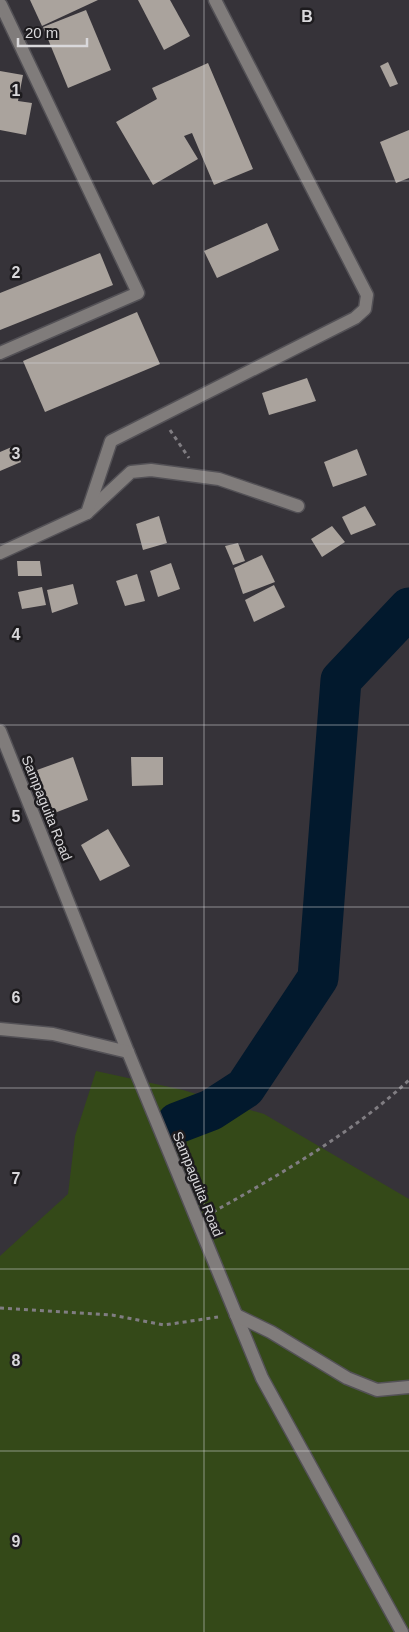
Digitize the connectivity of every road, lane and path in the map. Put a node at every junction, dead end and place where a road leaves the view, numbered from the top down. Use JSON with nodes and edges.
{"nodes":[{"id":1,"x":215,"y":0,"type":"edge"},
{"id":2,"x":0,"y":6,"type":"edge"},
{"id":3,"x":0,"y":353,"type":"edge"},
{"id":4,"x":160,"y":416,"type":"junction"},
{"id":5,"x":201,"y":475,"type":"junction"},
{"id":6,"x":298,"y":506,"type":"dead end"},
{"id":7,"x":87,"y":513,"type":"junction"},
{"id":8,"x":0,"y":553,"type":"edge"},
{"id":9,"x":0,"y":731,"type":"edge"},
{"id":10,"x":3,"y":750,"type":"edge"},
{"id":11,"x":0,"y":1029,"type":"edge"},
{"id":12,"x":128,"y":1052,"type":"junction"},
{"id":13,"x":409,"y":1080,"type":"edge"},
{"id":14,"x":197,"y":1221,"type":"junction"},
{"id":15,"x":0,"y":1308,"type":"edge"},
{"id":16,"x":236,"y":1315,"type":"junction"},
{"id":17,"x":409,"y":1387,"type":"edge"},
{"id":18,"x":402,"y":1632,"type":"edge"}],
"edges":[{"from":1,"to":4,"type":"street"},
{"from":2,"to":3,"type":"street"},
{"from":4,"to":5,"type":"path"},
{"from":4,"to":7,"type":"street"},
{"from":5,"to":6,"type":"street"},
{"from":5,"to":7,"type":"street"},
{"from":7,"to":8,"type":"street"},
{"from":9,"to":10,"type":"street","name":"Sampaguita Road"},
{"from":10,"to":12,"type":"street","name":"Sampaguita Road"},
{"from":11,"to":12,"type":"street"},
{"from":12,"to":14,"type":"street","name":"Sampaguita Road"},
{"from":13,"to":14,"type":"path"},
{"from":14,"to":16,"type":"street","name":"Sampaguita Road"},
{"from":15,"to":16,"type":"path"},
{"from":16,"to":17,"type":"street"},
{"from":16,"to":18,"type":"street","name":"Sampaguita Road"}]}
